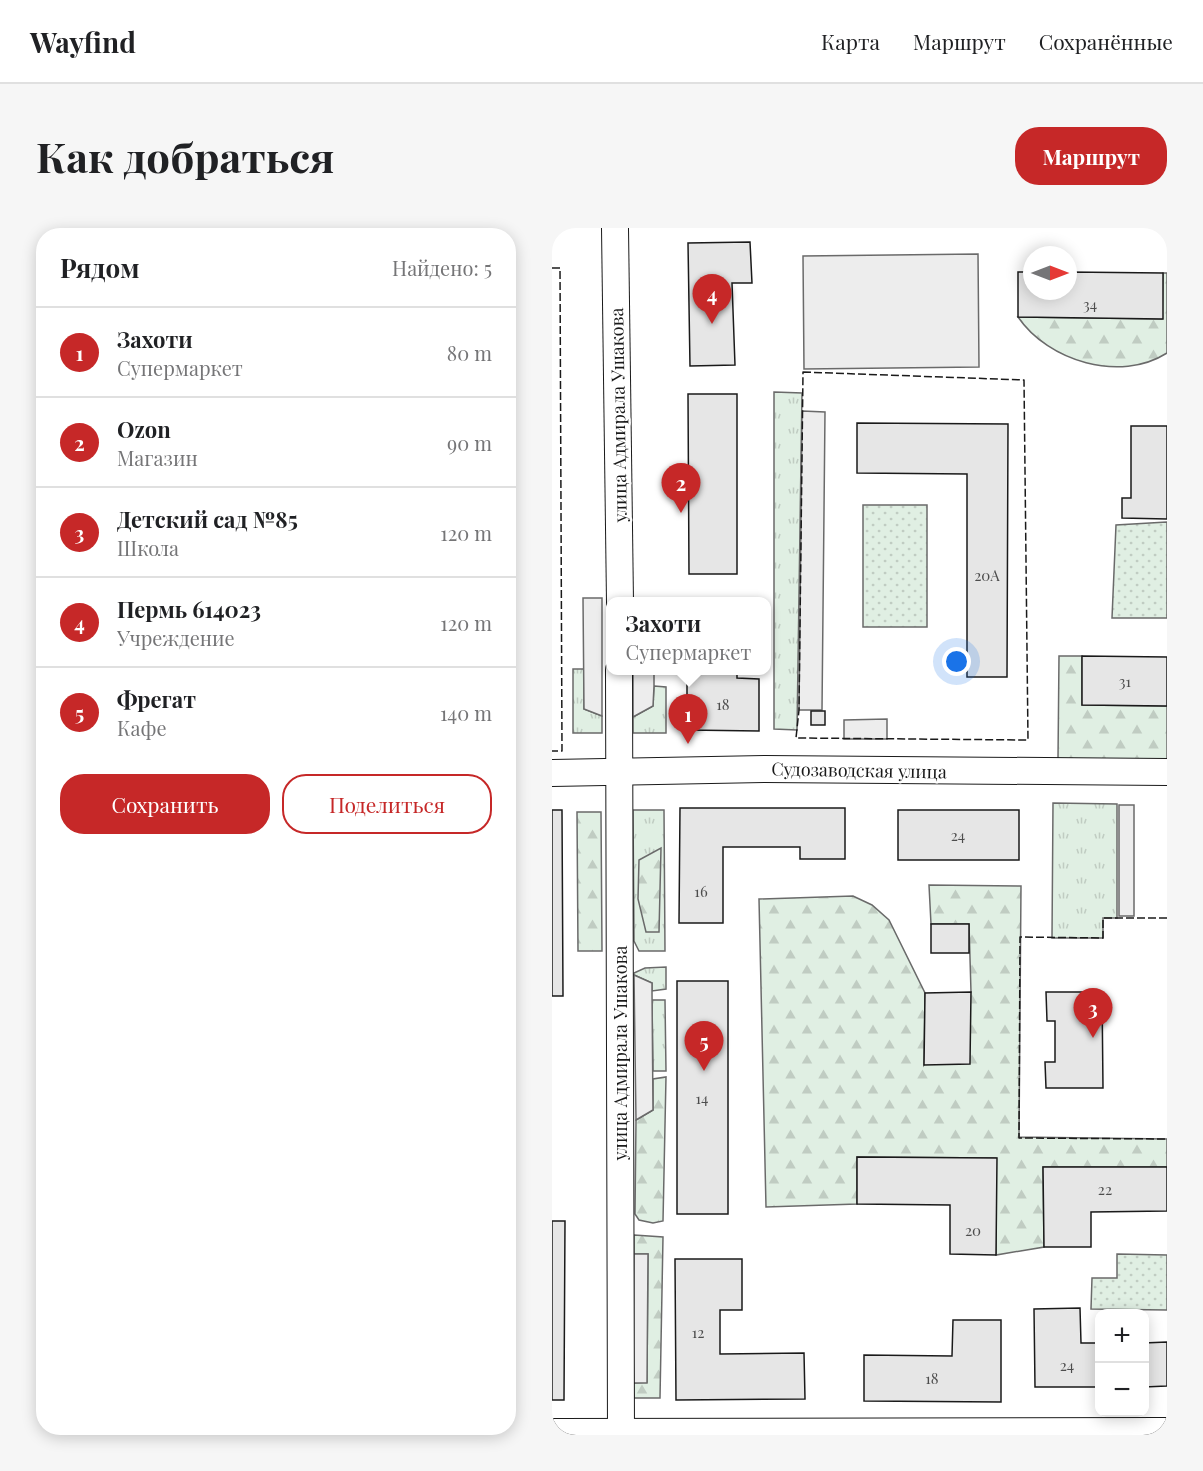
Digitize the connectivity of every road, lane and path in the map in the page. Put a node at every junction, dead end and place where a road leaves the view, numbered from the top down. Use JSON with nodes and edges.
{"nodes":[{"id":1,"x":615,"y":228,"type":"edge"},
{"id":2,"x":620,"y":597,"type":"edge"},
{"id":3,"x":619,"y":675,"type":"edge"},
{"id":4,"x":619,"y":772,"type":"junction"},
{"id":5,"x":1167,"y":772,"type":"edge"},
{"id":6,"x":552,"y":773,"type":"edge"},
{"id":7,"x":1167,"y":1431,"type":"edge"},
{"id":8,"x":552,"y":1432,"type":"edge"},
{"id":9,"x":621,"y":1433,"type":"edge"}],
"edges":[{"from":1,"to":2,"type":"street","name":"улица Адмирала Ушакова"},
{"from":3,"to":4,"type":"street","name":"улица Адмирала Ушакова"},
{"from":4,"to":5,"type":"street","name":"Судозаводская улица"},
{"from":4,"to":6,"type":"street","name":"Судозаводская улица"},
{"from":4,"to":9,"type":"street","name":"улица Адмирала Ушакова"},
{"from":7,"to":9,"type":"street"},
{"from":8,"to":9,"type":"street"}]}
